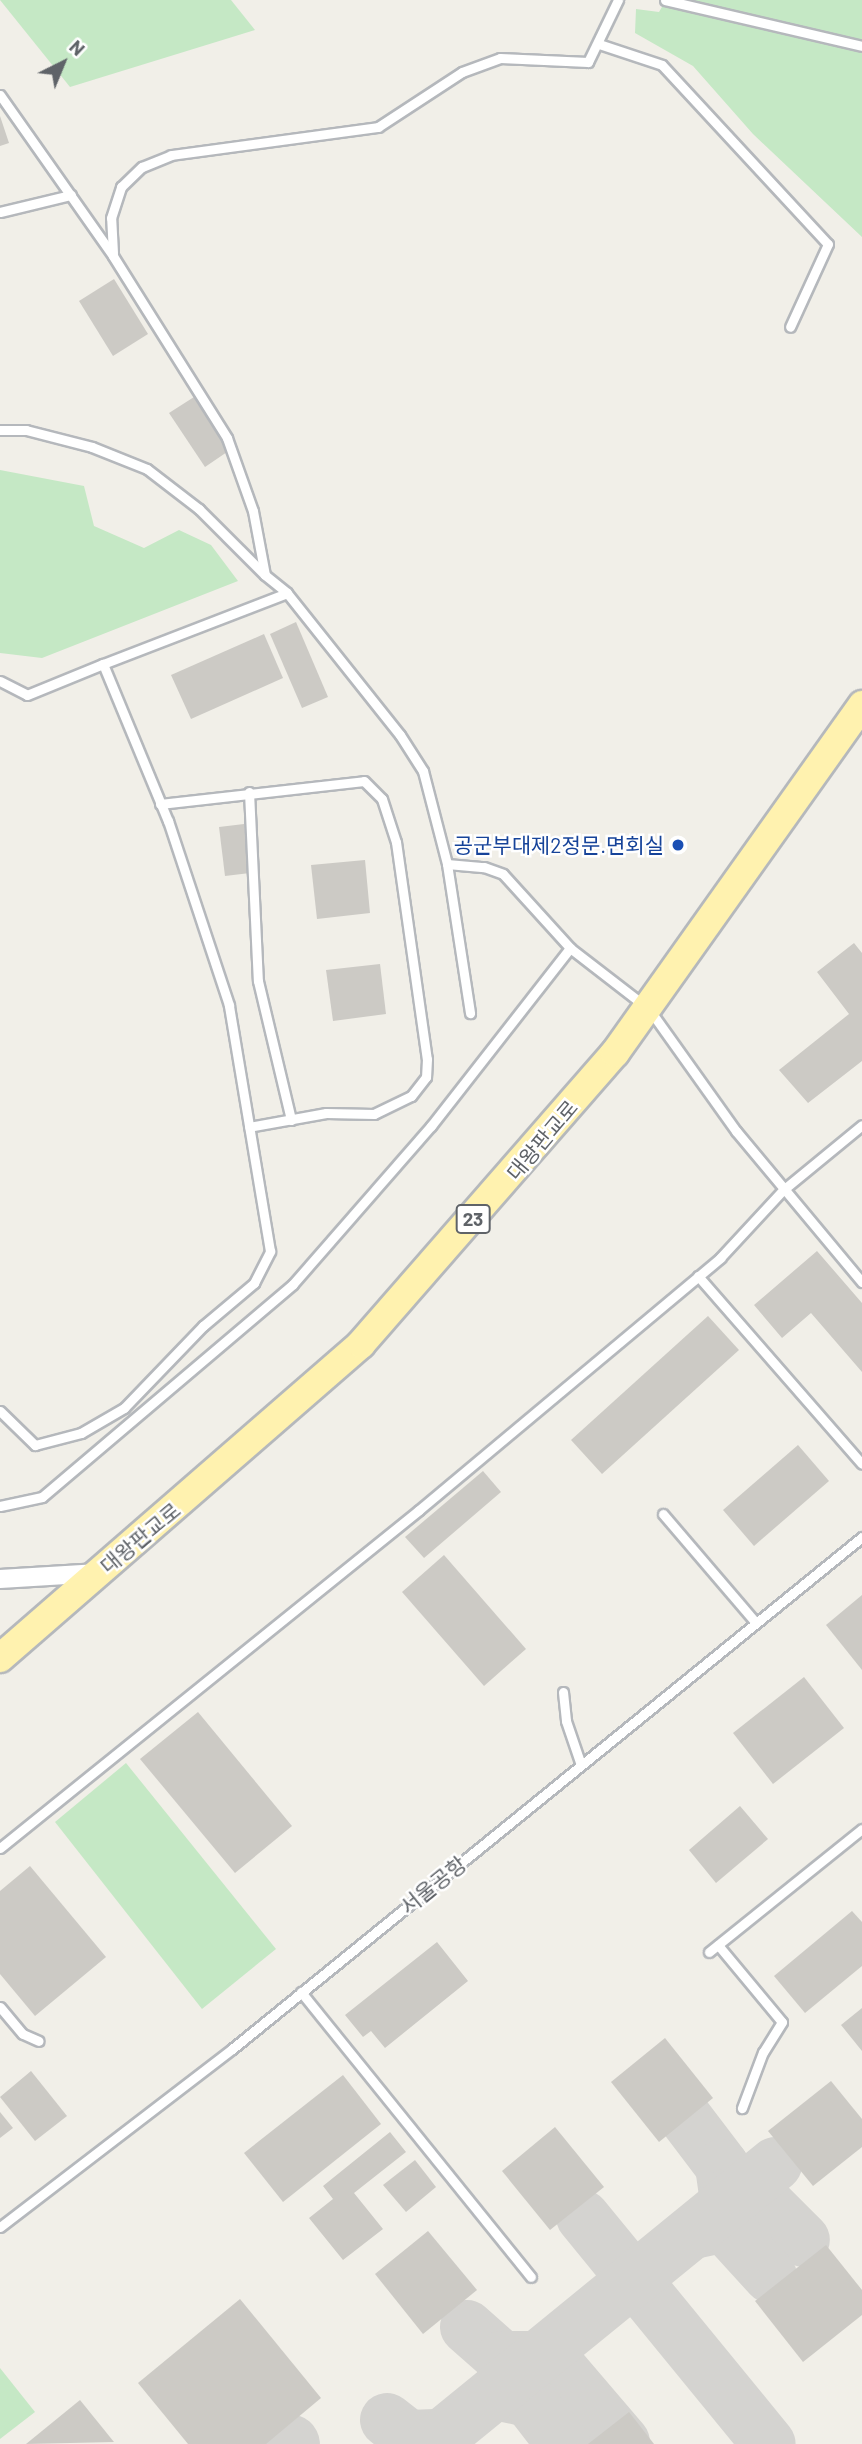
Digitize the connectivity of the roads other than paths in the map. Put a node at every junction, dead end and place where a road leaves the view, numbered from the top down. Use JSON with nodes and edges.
{"nodes":[{"id":1,"x":618,"y":0,"type":"edge"},
{"id":2,"x":664,"y":0,"type":"edge"},
{"id":3,"x":599,"y":44,"type":"junction"},
{"id":4,"x":862,"y":46,"type":"edge"},
{"id":5,"x":0,"y":95,"type":"edge"},
{"id":6,"x":71,"y":195,"type":"junction"},
{"id":7,"x":0,"y":212,"type":"edge"},
{"id":8,"x":113,"y":256,"type":"junction"},
{"id":9,"x":790,"y":327,"type":"dead end"},
{"id":10,"x":0,"y":429,"type":"edge"},
{"id":11,"x":265,"y":575,"type":"junction"},
{"id":12,"x":287,"y":593,"type":"junction"},
{"id":13,"x":103,"y":664,"type":"junction"},
{"id":14,"x":0,"y":681,"type":"edge"},
{"id":15,"x":862,"y":705,"type":"edge"},
{"id":16,"x":248,"y":792,"type":"junction"},
{"id":17,"x":160,"y":804,"type":"junction"},
{"id":18,"x":447,"y":864,"type":"junction"},
{"id":19,"x":570,"y":948,"type":"junction"},
{"id":20,"x":649,"y":1009,"type":"junction"},
{"id":21,"x":470,"y":1013,"type":"dead end"},
{"id":22,"x":291,"y":1120,"type":"junction"},
{"id":23,"x":862,"y":1125,"type":"edge"},
{"id":24,"x":250,"y":1127,"type":"junction"},
{"id":25,"x":783,"y":1190,"type":"junction"},
{"id":26,"x":698,"y":1276,"type":"junction"},
{"id":27,"x":862,"y":1282,"type":"edge"},
{"id":28,"x":0,"y":1411,"type":"edge"},
{"id":29,"x":862,"y":1464,"type":"edge"},
{"id":30,"x":0,"y":1506,"type":"edge"},
{"id":31,"x":663,"y":1514,"type":"dead end"},
{"id":32,"x":862,"y":1537,"type":"edge"},
{"id":33,"x":99,"y":1573,"type":"junction"},
{"id":34,"x":0,"y":1579,"type":"edge"},
{"id":35,"x":756,"y":1623,"type":"junction"},
{"id":36,"x":0,"y":1658,"type":"edge"},
{"id":37,"x":563,"y":1692,"type":"dead end"},
{"id":38,"x":581,"y":1765,"type":"junction"},
{"id":39,"x":862,"y":1829,"type":"edge"},
{"id":40,"x":0,"y":1848,"type":"edge"},
{"id":41,"x":302,"y":1992,"type":"junction"},
{"id":42,"x":0,"y":2007,"type":"edge"},
{"id":43,"x":39,"y":2041,"type":"dead end"},
{"id":44,"x":742,"y":2108,"type":"dead end"},
{"id":45,"x":0,"y":2227,"type":"edge"},
{"id":46,"x":531,"y":2277,"type":"dead end"}],
"edges":[{"from":1,"to":3,"type":"lane"},
{"from":2,"to":4,"type":"lane"},
{"from":3,"to":8,"type":"lane"},
{"from":3,"to":9,"type":"lane"},
{"from":5,"to":6,"type":"lane"},
{"from":6,"to":7,"type":"lane"},
{"from":6,"to":8,"type":"lane"},
{"from":8,"to":11,"type":"lane"},
{"from":10,"to":11,"type":"lane"},
{"from":11,"to":12,"type":"lane"},
{"from":12,"to":13,"type":"lane"},
{"from":12,"to":18,"type":"lane"},
{"from":13,"to":14,"type":"lane"},
{"from":13,"to":17,"type":"lane"},
{"from":15,"to":20,"type":"main road","name":"대왕판교로","number":"23"},
{"from":16,"to":17,"type":"lane"},
{"from":16,"to":22,"type":"lane"},
{"from":16,"to":22,"type":"lane"},
{"from":17,"to":24,"type":"lane"},
{"from":18,"to":19,"type":"lane"},
{"from":18,"to":21,"type":"lane"},
{"from":19,"to":20,"type":"lane"},
{"from":19,"to":30,"type":"lane"},
{"from":20,"to":25,"type":"lane"},
{"from":20,"to":33,"type":"main road","name":"대왕판교로","number":"23"},
{"from":22,"to":24,"type":"lane"},
{"from":23,"to":25,"type":"lane"},
{"from":24,"to":28,"type":"lane"},
{"from":25,"to":26,"type":"lane"},
{"from":25,"to":27,"type":"lane"},
{"from":26,"to":29,"type":"lane"},
{"from":26,"to":40,"type":"lane"},
{"from":31,"to":35,"type":"lane"},
{"from":32,"to":35,"type":"lane","name":"서울공항"},
{"from":33,"to":34,"type":"street"},
{"from":33,"to":36,"type":"main road","name":"대왕판교로","number":"23"},
{"from":35,"to":38,"type":"lane","name":"서울공항"},
{"from":37,"to":38,"type":"lane"},
{"from":38,"to":41,"type":"lane","name":"서울공항"},
{"from":39,"to":44,"type":"lane"},
{"from":41,"to":45,"type":"lane","name":"서울공항"},
{"from":41,"to":46,"type":"lane"},
{"from":42,"to":43,"type":"lane"}]}
